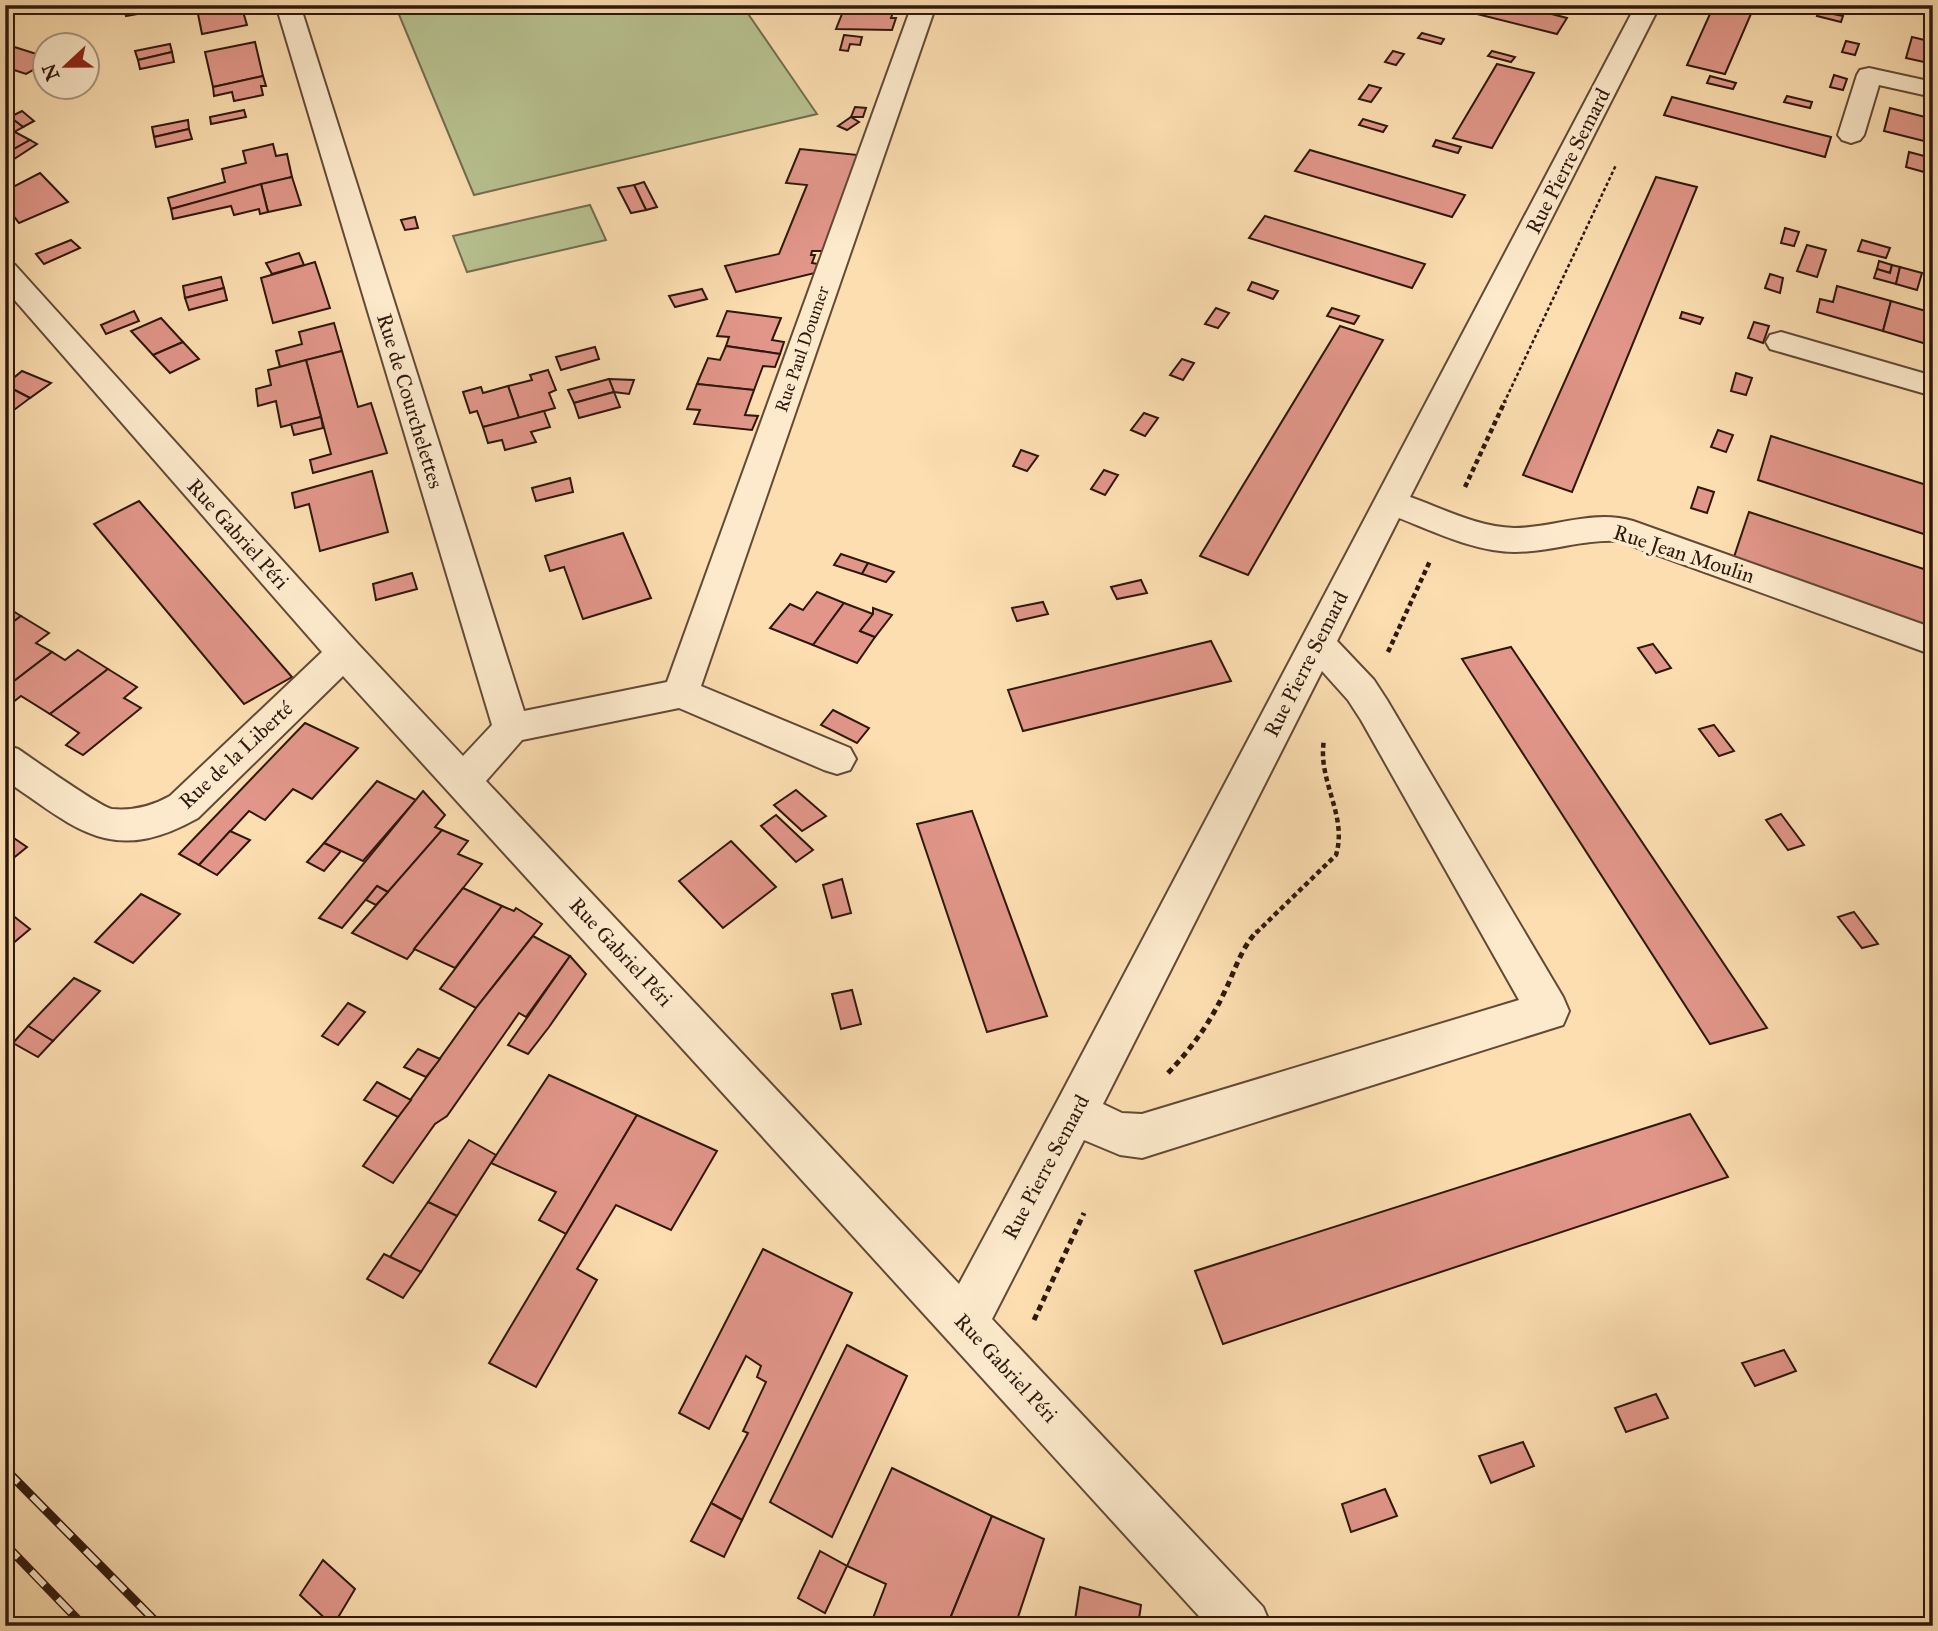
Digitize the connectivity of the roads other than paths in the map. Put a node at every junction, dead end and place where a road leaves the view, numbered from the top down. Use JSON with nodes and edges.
{"nodes":[{"id":1,"x":288,"y":5,"type":"edge"},
{"id":2,"x":924,"y":5,"type":"edge"},
{"id":3,"x":1648,"y":5,"type":"edge"},
{"id":4,"x":1933,"y":90,"type":"edge"},
{"id":5,"x":1852,"y":135,"type":"dead end"},
{"id":6,"x":5,"y":271,"type":"edge"},
{"id":7,"x":1781,"y":342,"type":"dead end"},
{"id":8,"x":1933,"y":386,"type":"edge"},
{"id":9,"x":1390,"y":502,"type":"junction"},
{"id":10,"x":1317,"y":642,"type":"junction"},
{"id":11,"x":1933,"y":642,"type":"edge"},
{"id":12,"x":344,"y":653,"type":"junction"},
{"id":13,"x":681,"y":693,"type":"junction"},
{"id":14,"x":511,"y":728,"type":"junction"},
{"id":15,"x":837,"y":759,"type":"dead end"},
{"id":16,"x":5,"y":760,"type":"edge"},
{"id":17,"x":463,"y":782,"type":"junction"},
{"id":18,"x":1075,"y":1113,"type":"junction"},
{"id":19,"x":964,"y":1322,"type":"junction"},
{"id":20,"x":1244,"y":1626,"type":"edge"}],
"edges":[{"from":1,"to":14,"type":"street","name":"Rue de Courchelettes"},
{"from":2,"to":13,"type":"street","name":"Rue Paul Doumer"},
{"from":3,"to":9,"type":"street","name":"Rue Pierre Semard"},
{"from":4,"to":5,"type":"street"},
{"from":6,"to":12,"type":"street","name":"Rue Gabriel Péri"},
{"from":7,"to":8,"type":"street"},
{"from":9,"to":10,"type":"street","name":"Rue Pierre Semard"},
{"from":9,"to":11,"type":"street","name":"Rue Jean Moulin"},
{"from":10,"to":18,"type":"street","name":"Rue Pierre Semard"},
{"from":10,"to":18,"type":"street"},
{"from":12,"to":16,"type":"street","name":"Rue de la Liberté"},
{"from":12,"to":17,"type":"street","name":"Rue Gabriel Péri"},
{"from":13,"to":14,"type":"street"},
{"from":13,"to":15,"type":"street"},
{"from":14,"to":17,"type":"street"},
{"from":17,"to":19,"type":"street","name":"Rue Gabriel Péri"},
{"from":18,"to":19,"type":"street","name":"Rue Pierre Semard"},
{"from":19,"to":20,"type":"street","name":"Rue Gabriel Péri"}]}
